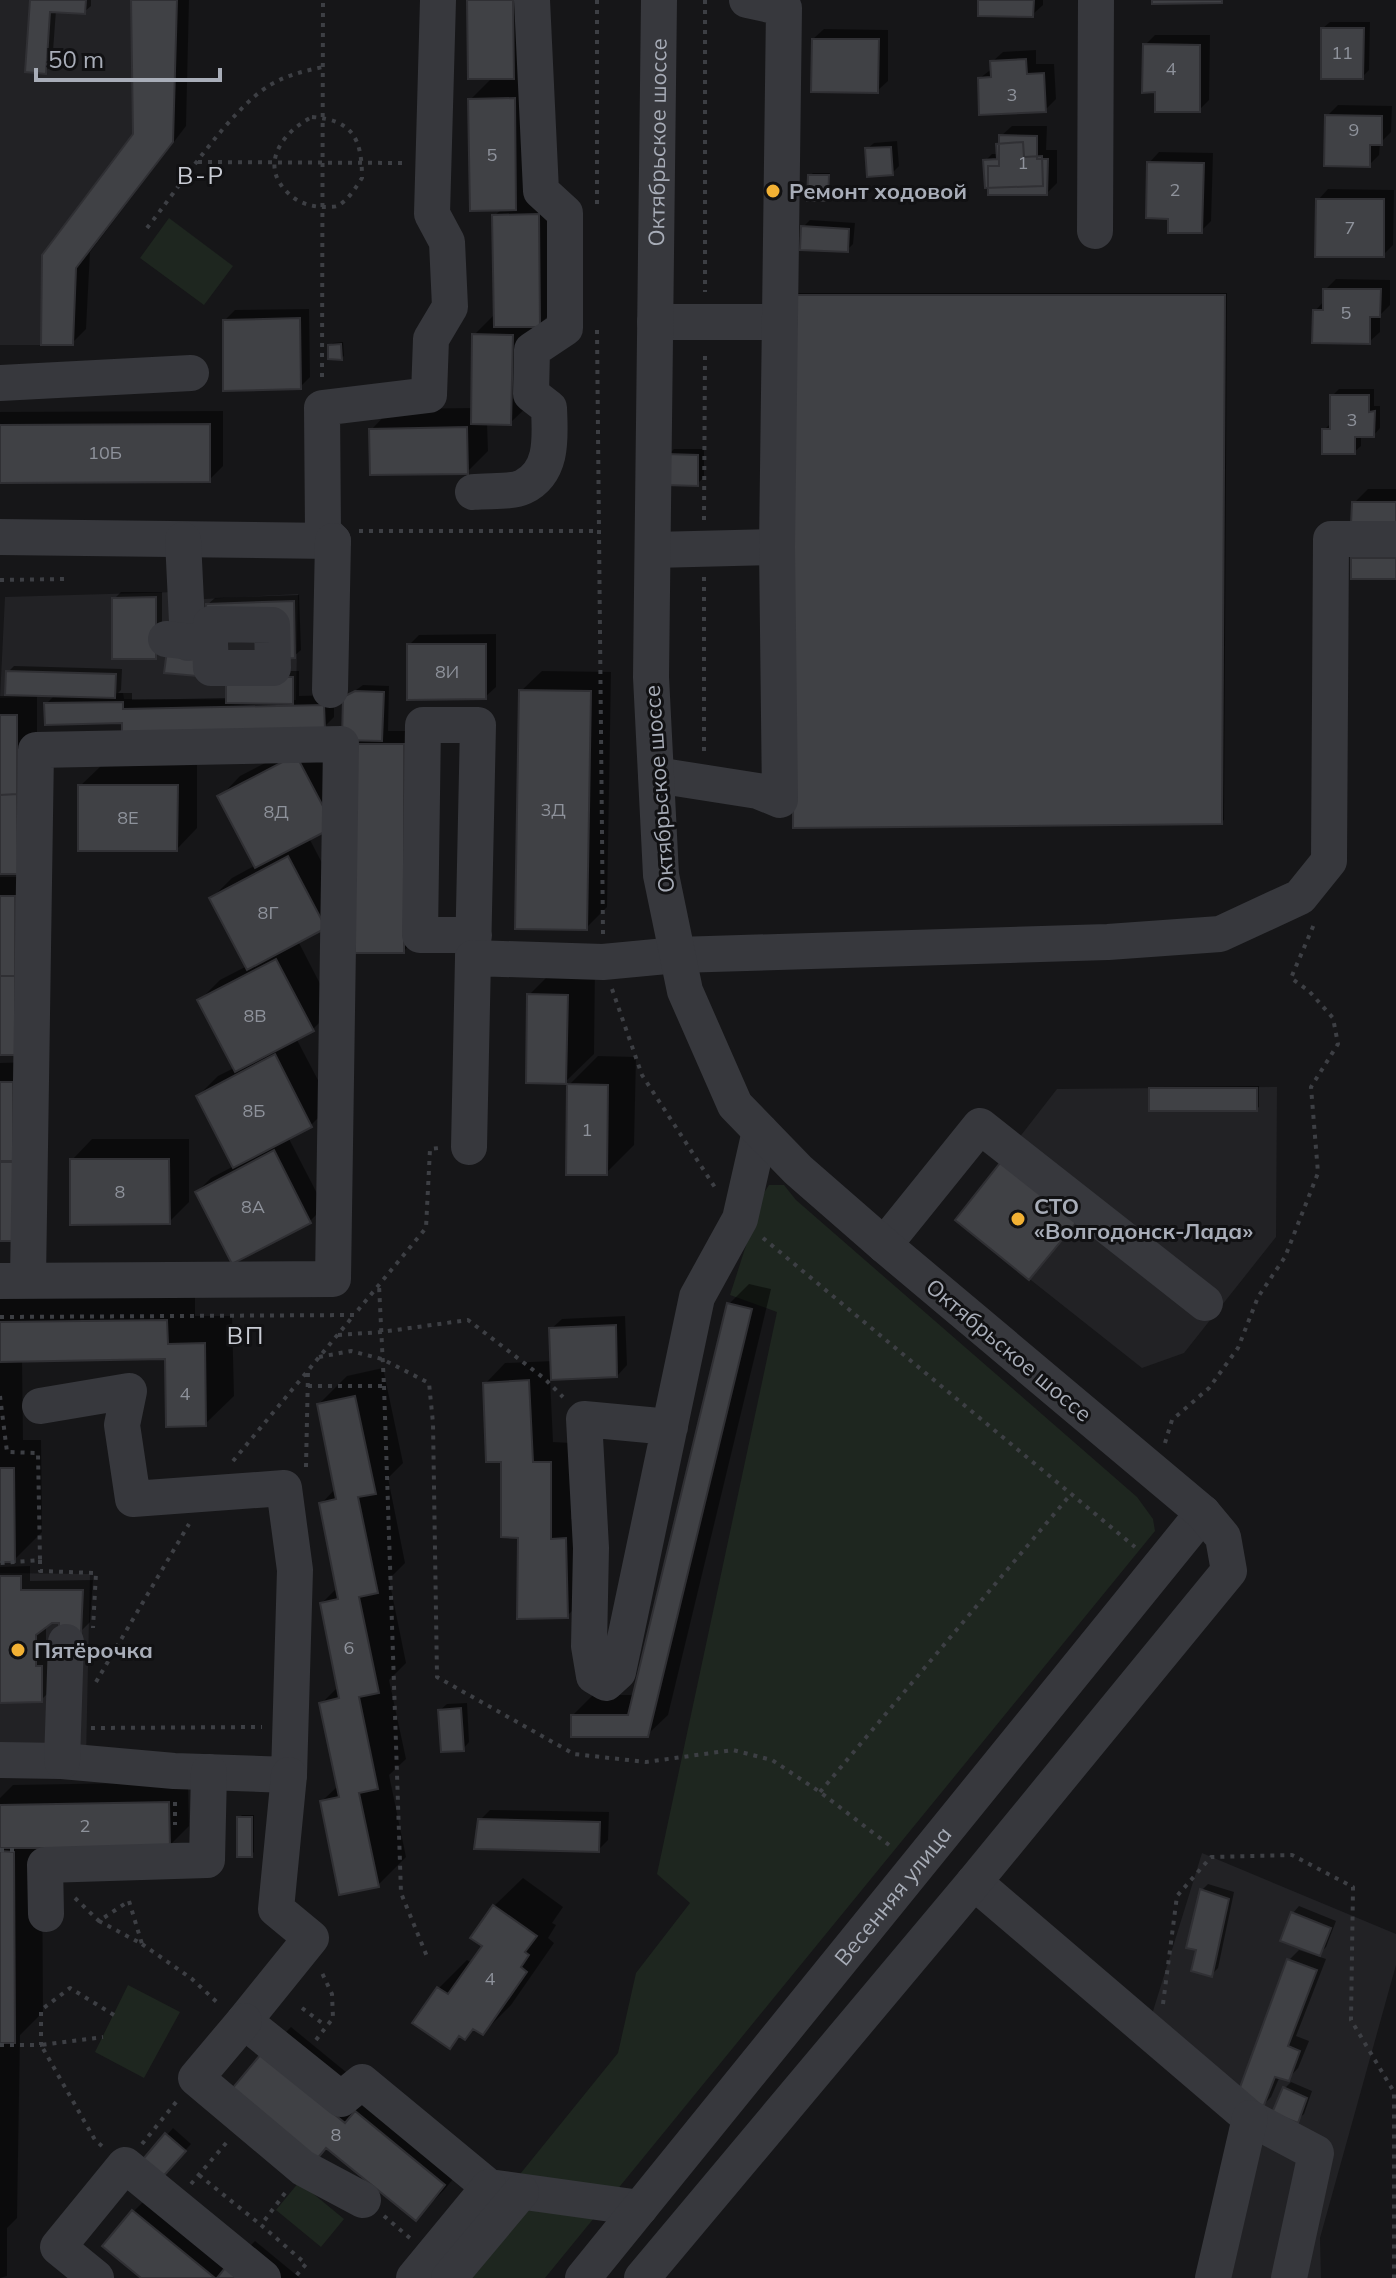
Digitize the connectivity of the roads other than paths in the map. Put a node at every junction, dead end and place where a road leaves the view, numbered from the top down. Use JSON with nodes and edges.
{"nodes":[{"id":1,"x":438,"y":0,"type":"edge"},
{"id":2,"x":532,"y":0,"type":"edge"},
{"id":3,"x":659,"y":0,"type":"edge"},
{"id":4,"x":747,"y":0,"type":"edge"},
{"id":5,"x":1096,"y":0,"type":"edge"},
{"id":6,"x":1095,"y":231,"type":"dead end"},
{"id":7,"x":655,"y":322,"type":"junction"},
{"id":8,"x":780,"y":322,"type":"junction"},
{"id":9,"x":191,"y":373,"type":"dead end"},
{"id":10,"x":0,"y":383,"type":"edge"},
{"id":11,"x":473,"y":492,"type":"dead end"},
{"id":12,"x":328,"y":536,"type":"junction"},
{"id":13,"x":0,"y":537,"type":"edge"},
{"id":14,"x":1396,"y":539,"type":"edge"},
{"id":15,"x":183,"y":540,"type":"junction"},
{"id":16,"x":777,"y":547,"type":"junction"},
{"id":17,"x":653,"y":550,"type":"junction"},
{"id":18,"x":188,"y":642,"type":"dead end"},
{"id":19,"x":330,"y":690,"type":"dead end"},
{"id":20,"x":656,"y":775,"type":"junction"},
{"id":21,"x":473,"y":947,"type":"junction"},
{"id":22,"x":677,"y":955,"type":"junction"},
{"id":23,"x":760,"y":1131,"type":"junction"},
{"id":24,"x":469,"y":1147,"type":"dead end"},
{"id":25,"x":884,"y":1245,"type":"junction"},
{"id":26,"x":14,"y":1281,"type":"edge"},
{"id":27,"x":1205,"y":1303,"type":"dead end"},
{"id":28,"x":40,"y":1406,"type":"dead end"},
{"id":29,"x":670,"y":1427,"type":"junction"},
{"id":30,"x":1213,"y":1525,"type":"junction"},
{"id":31,"x":80,"y":1637,"type":"road end"},
{"id":32,"x":62,"y":1745,"type":"junction"},
{"id":33,"x":0,"y":1760,"type":"edge"},
{"id":34,"x":192,"y":1772,"type":"junction"},
{"id":35,"x":289,"y":1775,"type":"junction"},
{"id":36,"x":974,"y":1882,"type":"junction"},
{"id":37,"x":46,"y":1914,"type":"dead end"},
{"id":38,"x":241,"y":2024,"type":"junction"},
{"id":39,"x":1250,"y":2118,"type":"junction"},
{"id":40,"x":505,"y":2190,"type":"junction"},
{"id":41,"x":363,"y":2200,"type":"road end"},
{"id":42,"x":640,"y":2208,"type":"junction"},
{"id":43,"x":432,"y":2271,"type":"edge"},
{"id":44,"x":1292,"y":2273,"type":"edge"},
{"id":45,"x":96,"y":2278,"type":"edge"},
{"id":46,"x":263,"y":2278,"type":"edge"},
{"id":47,"x":583,"y":2278,"type":"edge"},
{"id":48,"x":642,"y":2278,"type":"edge"},
{"id":49,"x":1213,"y":2278,"type":"edge"}],
"edges":[{"from":1,"to":12,"type":"street"},
{"from":2,"to":11,"type":"street"},
{"from":3,"to":7,"type":"street","name":"Октябрьское шоссе"},
{"from":4,"to":8,"type":"street"},
{"from":5,"to":6,"type":"street"},
{"from":7,"to":8,"type":"street"},
{"from":7,"to":17,"type":"street","name":"Октябрьское шоссе"},
{"from":8,"to":16,"type":"street"},
{"from":9,"to":10,"type":"street"},
{"from":12,"to":15,"type":"street"},
{"from":12,"to":19,"type":"street"},
{"from":13,"to":15,"type":"street"},
{"from":14,"to":22,"type":"street"},
{"from":15,"to":18,"type":"street"},
{"from":16,"to":17,"type":"street"},
{"from":16,"to":20,"type":"street"},
{"from":17,"to":20,"type":"street","name":"Октябрьское шоссе"},
{"from":20,"to":22,"type":"street","name":"Октябрьское шоссе"},
{"from":21,"to":21,"type":"street"},
{"from":21,"to":22,"type":"street"},
{"from":21,"to":24,"type":"street"},
{"from":22,"to":23,"type":"street","name":"Октябрьское шоссе"},
{"from":23,"to":25,"type":"street","name":"Октябрьское шоссе"},
{"from":23,"to":29,"type":"street"},
{"from":25,"to":27,"type":"street"},
{"from":25,"to":30,"type":"street","name":"Октябрьское шоссе"},
{"from":26,"to":26,"type":"street"},
{"from":28,"to":35,"type":"street"},
{"from":29,"to":29,"type":"street"},
{"from":30,"to":36,"type":"street"},
{"from":30,"to":42,"type":"street","name":"Весенняя улица"},
{"from":31,"to":32,"type":"street"},
{"from":32,"to":33,"type":"street"},
{"from":32,"to":34,"type":"street"},
{"from":34,"to":35,"type":"street"},
{"from":34,"to":37,"type":"street"},
{"from":35,"to":38,"type":"street"},
{"from":36,"to":39,"type":"street"},
{"from":36,"to":48,"type":"street"},
{"from":38,"to":40,"type":"street"},
{"from":38,"to":41,"type":"street"},
{"from":39,"to":44,"type":"street"},
{"from":39,"to":49,"type":"street"},
{"from":40,"to":42,"type":"street"},
{"from":40,"to":43,"type":"street"},
{"from":42,"to":47,"type":"street","name":"Весенняя улица"},
{"from":45,"to":46,"type":"street"}]}
